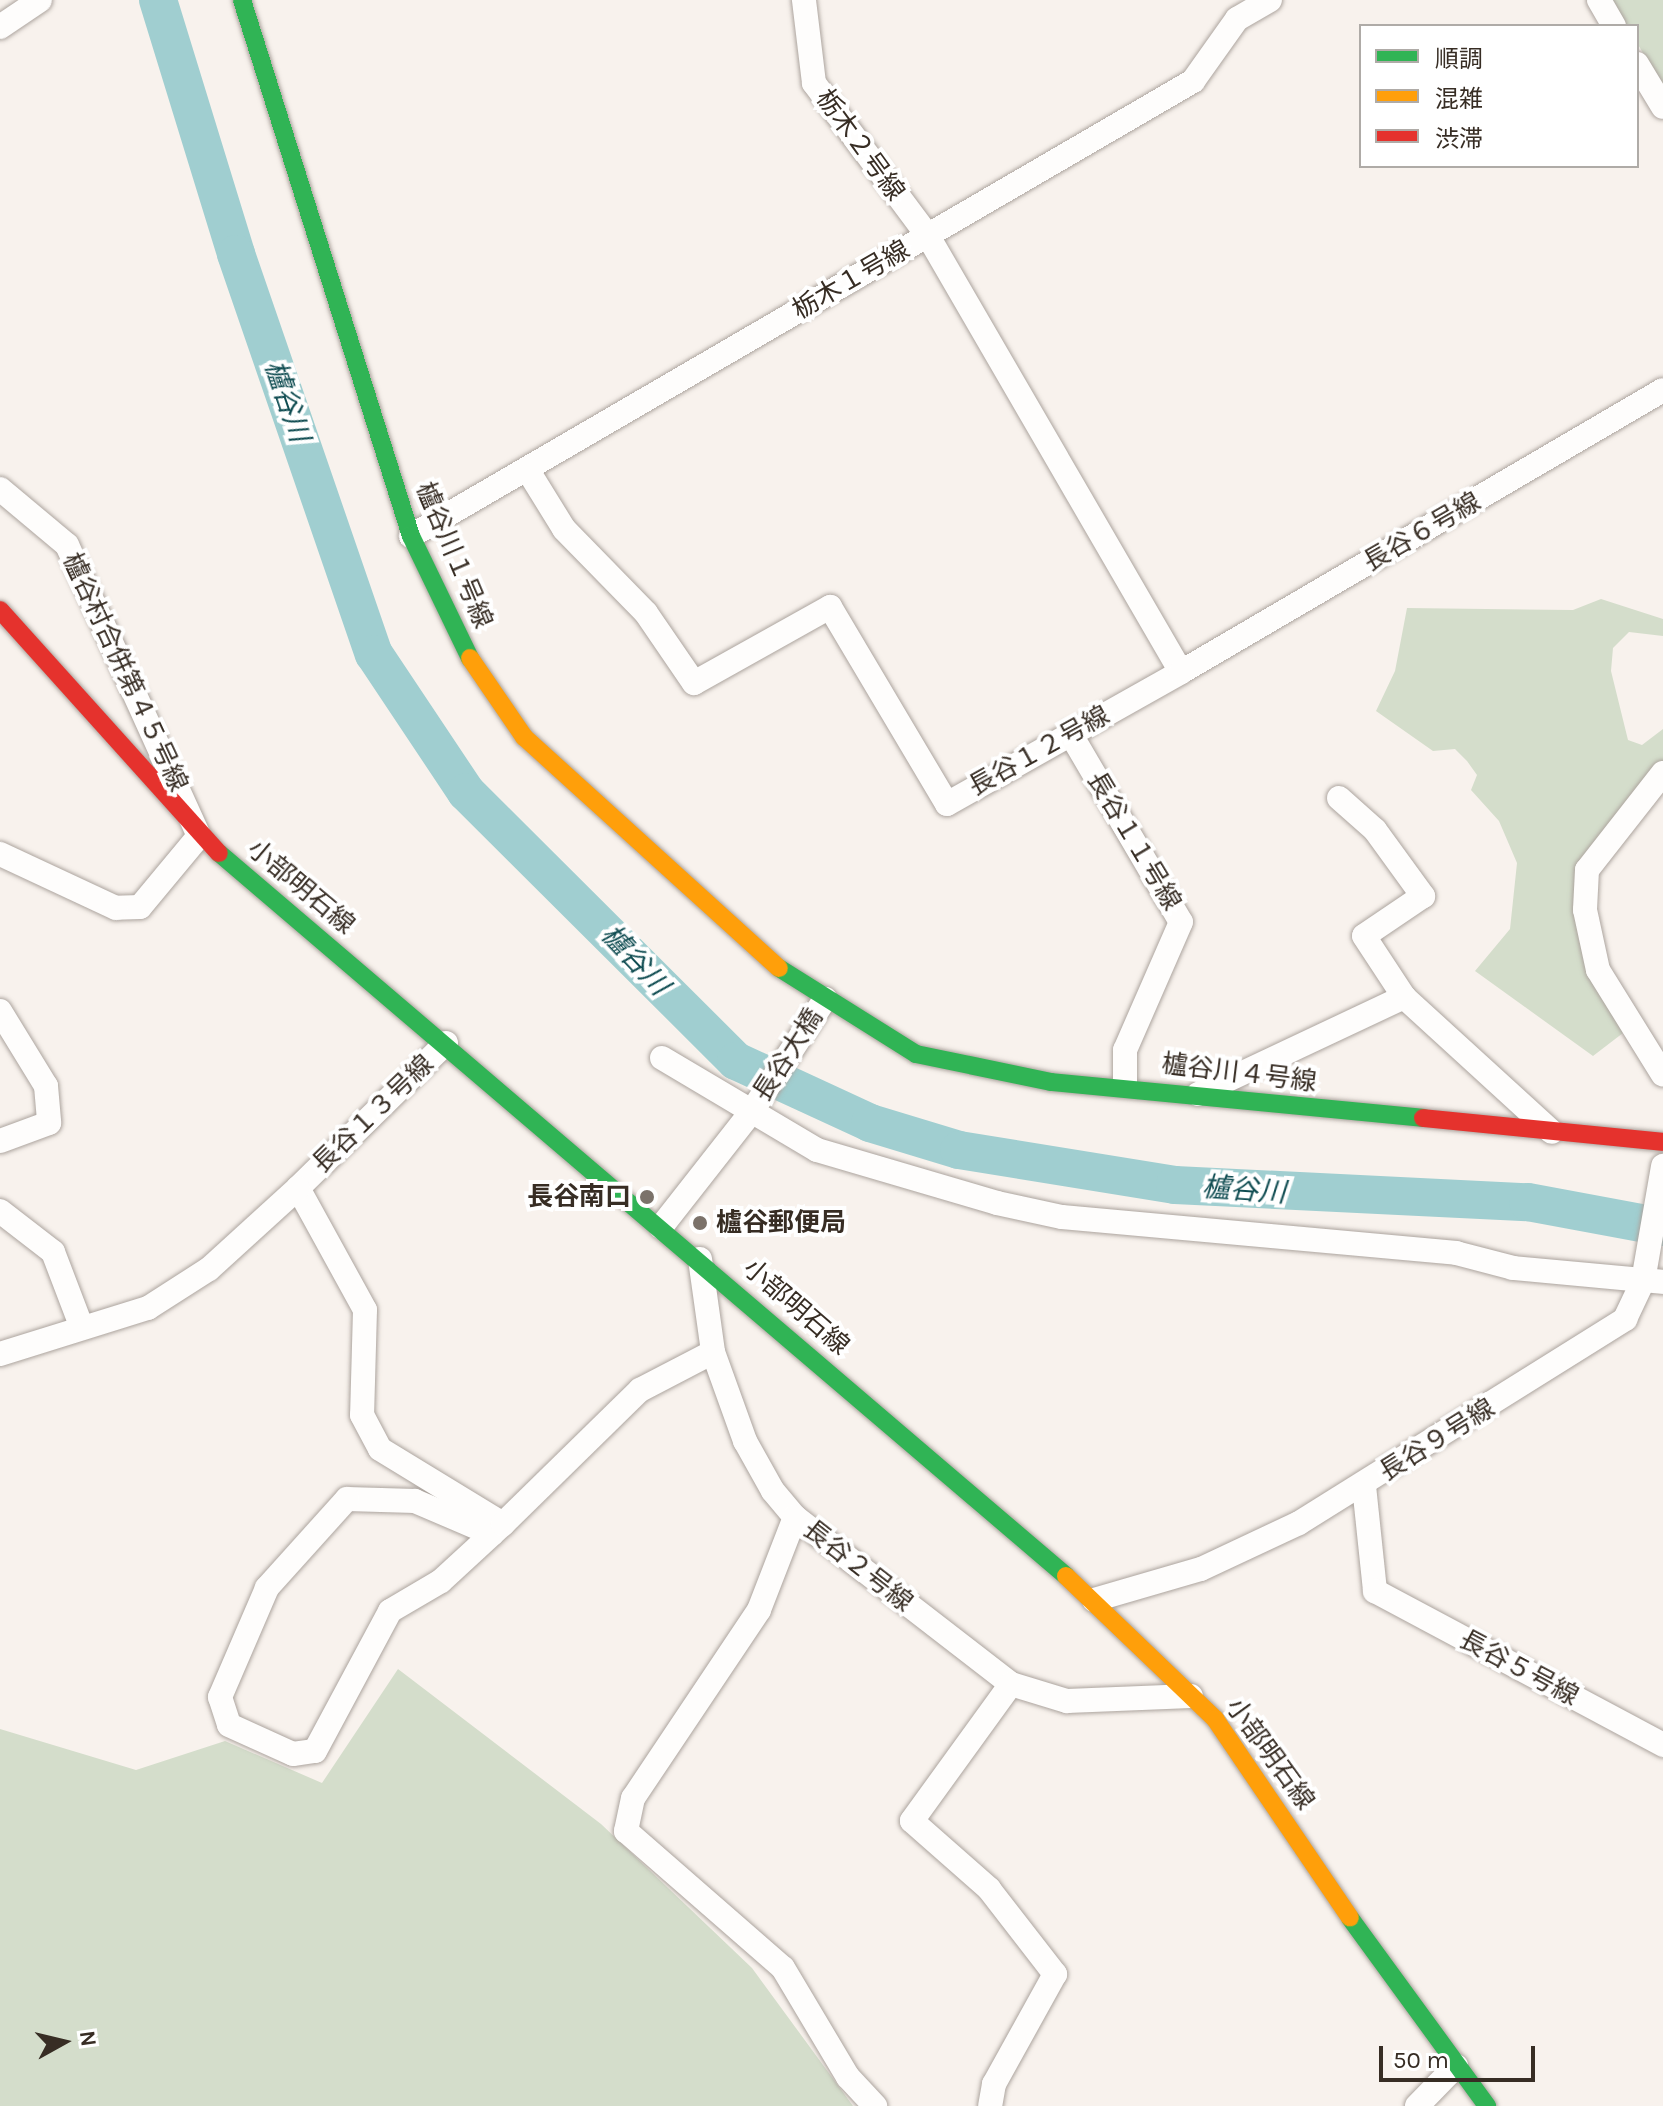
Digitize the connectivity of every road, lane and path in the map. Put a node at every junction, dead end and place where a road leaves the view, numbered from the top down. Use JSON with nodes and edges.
{"nodes":[{"id":1,"x":40,"y":0,"type":"edge"},
{"id":2,"x":242,"y":0,"type":"edge"},
{"id":3,"x":804,"y":0,"type":"edge"},
{"id":4,"x":1270,"y":0,"type":"edge"},
{"id":5,"x":1599,"y":0,"type":"edge"},
{"id":6,"x":1613,"y":24,"type":"edge"},
{"id":7,"x":0,"y":27,"type":"edge"},
{"id":8,"x":1639,"y":67,"type":"edge"},
{"id":9,"x":1663,"y":107,"type":"edge"},
{"id":10,"x":928,"y":236,"type":"junction"},
{"id":11,"x":1663,"y":390,"type":"edge"},
{"id":12,"x":527,"y":469,"type":"junction"},
{"id":13,"x":0,"y":489,"type":"edge"},
{"id":14,"x":411,"y":536,"type":"junction"},
{"id":15,"x":0,"y":610,"type":"edge"},
{"id":16,"x":1181,"y":672,"type":"junction"},
{"id":17,"x":1070,"y":733,"type":"junction"},
{"id":18,"x":1663,"y":773,"type":"edge"},
{"id":19,"x":1339,"y":798,"type":"dead end"},
{"id":20,"x":199,"y":836,"type":"junction"},
{"id":21,"x":0,"y":854,"type":"edge"},
{"id":22,"x":1404,"y":997,"type":"junction"},
{"id":23,"x":825,"y":999,"type":"junction"},
{"id":24,"x":0,"y":1011,"type":"edge"},
{"id":25,"x":446,"y":1043,"type":"junction"},
{"id":26,"x":662,"y":1058,"type":"dead end"},
{"id":27,"x":1663,"y":1075,"type":"edge"},
{"id":28,"x":1125,"y":1085,"type":"junction"},
{"id":29,"x":1198,"y":1094,"type":"junction"},
{"id":30,"x":752,"y":1111,"type":"junction"},
{"id":31,"x":1552,"y":1132,"type":"junction"},
{"id":32,"x":0,"y":1141,"type":"edge"},
{"id":33,"x":1663,"y":1142,"type":"edge"},
{"id":34,"x":1663,"y":1166,"type":"edge"},
{"id":35,"x":298,"y":1188,"type":"junction"},
{"id":36,"x":0,"y":1211,"type":"edge"},
{"id":37,"x":661,"y":1227,"type":"junction"},
{"id":38,"x":700,"y":1259,"type":"junction"},
{"id":39,"x":1653,"y":1282,"type":"edge"},
{"id":40,"x":82,"y":1328,"type":"junction"},
{"id":41,"x":713,"y":1352,"type":"junction"},
{"id":42,"x":0,"y":1354,"type":"edge"},
{"id":43,"x":1364,"y":1486,"type":"junction"},
{"id":44,"x":795,"y":1517,"type":"junction"},
{"id":45,"x":497,"y":1529,"type":"junction"},
{"id":46,"x":1094,"y":1600,"type":"junction"},
{"id":47,"x":1011,"y":1684,"type":"junction"},
{"id":48,"x":1191,"y":1696,"type":"junction"},
{"id":49,"x":1663,"y":1745,"type":"edge"},
{"id":50,"x":1456,"y":2066,"type":"junction"},
{"id":51,"x":875,"y":2106,"type":"edge"},
{"id":52,"x":990,"y":2106,"type":"edge"},
{"id":53,"x":1417,"y":2106,"type":"edge"},
{"id":54,"x":1487,"y":2106,"type":"edge"}],
"edges":[{"from":1,"to":7,"type":"street"},
{"from":2,"to":14,"type":"main road","name":"櫨谷川１号線"},
{"from":3,"to":10,"type":"street","name":"栃木２号線"},
{"from":4,"to":10,"type":"street","name":"栃木１号線"},
{"from":5,"to":6,"type":"street"},
{"from":8,"to":9,"type":"street"},
{"from":10,"to":12,"type":"street","name":"栃木１号線"},
{"from":10,"to":16,"type":"street"},
{"from":11,"to":16,"type":"street","name":"長谷６号線"},
{"from":12,"to":14,"type":"street","name":"栃木１号線"},
{"from":12,"to":17,"type":"street","name":"長谷１２号線"},
{"from":13,"to":20,"type":"street","name":"櫨谷村合併第４５号線"},
{"from":14,"to":23,"type":"main road","name":"櫨谷川１号線"},
{"from":15,"to":20,"type":"main road","name":"小部明石線"},
{"from":16,"to":17,"type":"street","name":"長谷１２号線"},
{"from":17,"to":28,"type":"street","name":"長谷１１号線"},
{"from":18,"to":27,"type":"street"},
{"from":19,"to":22,"type":"street"},
{"from":20,"to":21,"type":"street"},
{"from":20,"to":25,"type":"main road","name":"小部明石線"},
{"from":22,"to":29,"type":"street"},
{"from":22,"to":31,"type":"street"},
{"from":23,"to":28,"type":"main road","name":"櫨谷川４号線"},
{"from":23,"to":30,"type":"street","name":"長谷大橋"},
{"from":24,"to":32,"type":"street"},
{"from":25,"to":35,"type":"street","name":"長谷１３号線"},
{"from":25,"to":37,"type":"main road","name":"小部明石線"},
{"from":26,"to":30,"type":"street"},
{"from":28,"to":29,"type":"main road","name":"櫨谷川４号線"},
{"from":29,"to":31,"type":"main road","name":"櫨谷川４号線"},
{"from":30,"to":37,"type":"street","name":"長谷大橋"},
{"from":30,"to":39,"type":"street"},
{"from":31,"to":33,"type":"main road","name":"櫨谷川４号線"},
{"from":34,"to":39,"type":"street","name":"長谷９号線"},
{"from":35,"to":40,"type":"street"},
{"from":35,"to":45,"type":"street","name":"長谷１３号線"},
{"from":36,"to":40,"type":"street"},
{"from":37,"to":38,"type":"main road","name":"小部明石線"},
{"from":38,"to":41,"type":"street"},
{"from":38,"to":46,"type":"main road","name":"小部明石線"},
{"from":39,"to":43,"type":"street","name":"長谷９号線"},
{"from":40,"to":42,"type":"street"},
{"from":41,"to":44,"type":"street"},
{"from":41,"to":45,"type":"street"},
{"from":43,"to":46,"type":"street","name":"長谷９号線"},
{"from":43,"to":49,"type":"street","name":"長谷５号線"},
{"from":44,"to":47,"type":"street","name":"長谷２号線"},
{"from":44,"to":51,"type":"street","name":"長谷２号線"},
{"from":45,"to":45,"type":"street"},
{"from":46,"to":48,"type":"main road","name":"小部明石線"},
{"from":47,"to":48,"type":"street"},
{"from":47,"to":52,"type":"street"},
{"from":48,"to":50,"type":"main road","name":"小部明石線"},
{"from":50,"to":53,"type":"street"},
{"from":50,"to":54,"type":"main road","name":"小部明石線"}]}
